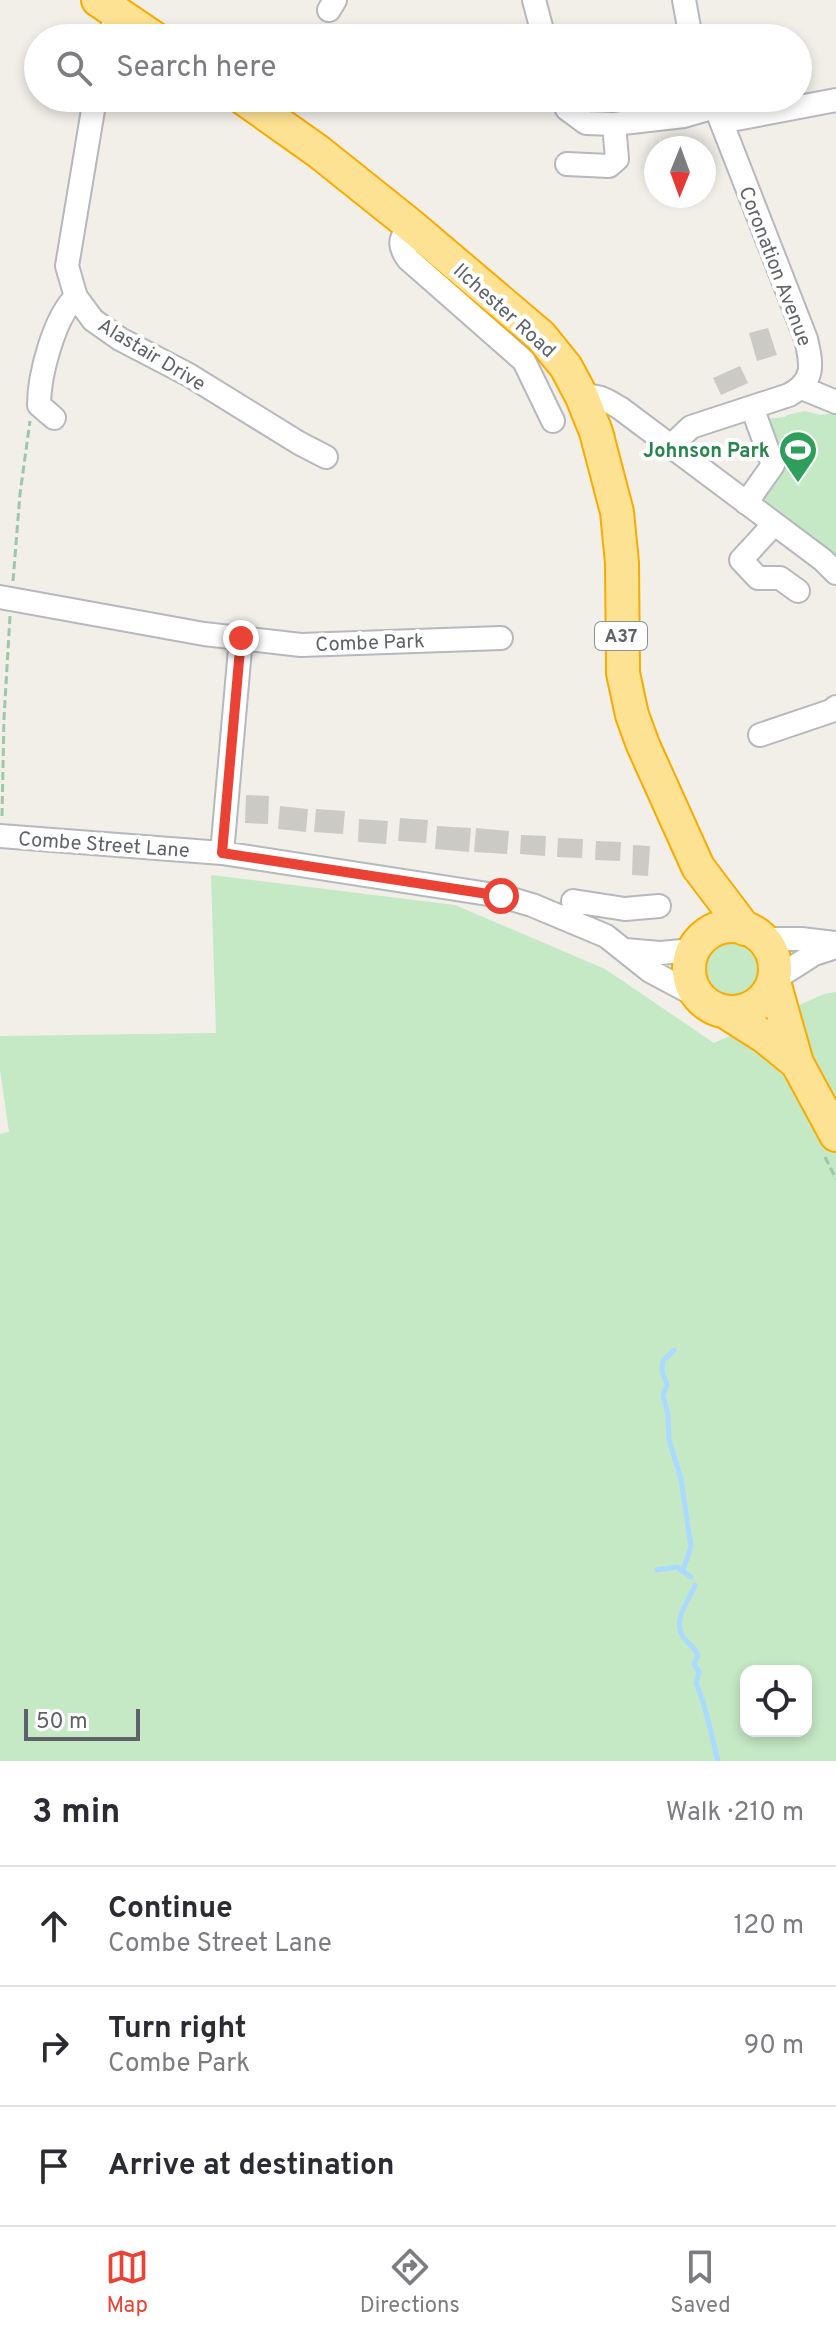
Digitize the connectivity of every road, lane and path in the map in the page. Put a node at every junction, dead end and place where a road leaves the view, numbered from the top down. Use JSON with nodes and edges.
{"nodes":[{"id":1,"x":534,"y":0,"type":"edge"},
{"id":2,"x":684,"y":0,"type":"edge"},
{"id":3,"x":540,"y":24,"type":"edge"},
{"id":4,"x":688,"y":24,"type":"edge"},
{"id":5,"x":836,"y":100,"type":"edge"},
{"id":6,"x":812,"y":105,"type":"edge"},
{"id":7,"x":93,"y":112,"type":"edge"},
{"id":8,"x":263,"y":112,"type":"edge"},
{"id":9,"x":571,"y":112,"type":"edge"},
{"id":10,"x":702,"y":112,"type":"edge"},
{"id":11,"x":717,"y":112,"type":"edge"},
{"id":12,"x":720,"y":112,"type":"edge"},
{"id":13,"x":773,"y":112,"type":"edge"},
{"id":14,"x":614,"y":124,"type":"junction"},
{"id":15,"x":567,"y":164,"type":"dead end"},
{"id":16,"x":409,"y":224,"type":"junction"},
{"id":17,"x":76,"y":297,"type":"junction"},
{"id":18,"x":802,"y":388,"type":"junction"},
{"id":19,"x":582,"y":397,"type":"junction"},
{"id":20,"x":836,"y":402,"type":"edge"},
{"id":21,"x":752,"y":407,"type":"junction"},
{"id":22,"x":46,"y":411,"type":"joint"},
{"id":23,"x":553,"y":421,"type":"dead end"},
{"id":24,"x":671,"y":446,"type":"junction"},
{"id":25,"x":326,"y":457,"type":"dead end"},
{"id":26,"x":746,"y":503,"type":"junction"},
{"id":27,"x":774,"y":524,"type":"junction"},
{"id":28,"x":836,"y":573,"type":"edge"},
{"id":29,"x":798,"y":591,"type":"dead end"},
{"id":30,"x":6,"y":598,"type":"edge"},
{"id":31,"x":241,"y":638,"type":"junction"},
{"id":32,"x":501,"y":638,"type":"dead end"},
{"id":33,"x":836,"y":707,"type":"edge"},
{"id":34,"x":760,"y":735,"type":"dead end"},
{"id":35,"x":1,"y":836,"type":"edge"},
{"id":36,"x":222,"y":853,"type":"junction"},
{"id":37,"x":698,"y":867,"type":"junction"},
{"id":38,"x":573,"y":901,"type":"dead end"},
{"id":39,"x":659,"y":906,"type":"dead end"},
{"id":40,"x":625,"y":909,"type":"junction"},
{"id":41,"x":754,"y":934,"type":"junction"},
{"id":42,"x":836,"y":945,"type":"edge"},
{"id":43,"x":696,"y":946,"type":"junction"},
{"id":44,"x":621,"y":948,"type":"junction"},
{"id":45,"x":774,"y":980,"type":"junction"},
{"id":46,"x":710,"y":1004,"type":"junction"},
{"id":47,"x":797,"y":1063,"type":"junction"},
{"id":48,"x":828,"y":1142,"type":"edge"},
{"id":49,"x":836,"y":1179,"type":"edge"}],
"edges":[{"from":1,"to":3,"type":"street"},
{"from":2,"to":4,"type":"street"},
{"from":5,"to":6,"type":"street"},
{"from":7,"to":17,"type":"street"},
{"from":8,"to":16,"type":"highway","name":"Ilchester Road","number":"A37"},
{"from":9,"to":14,"type":"street"},
{"from":10,"to":14,"type":"street"},
{"from":11,"to":18,"type":"street","name":"Coronation Avenue"},
{"from":12,"to":13,"type":"street"},
{"from":14,"to":15,"type":"street"},
{"from":16,"to":19,"type":"highway","name":"Ilchester Road","number":"A37"},
{"from":16,"to":23,"type":"street","name":"Ilchester Road"},
{"from":17,"to":22,"type":"street"},
{"from":17,"to":25,"type":"street","name":"Alastair Drive"},
{"from":18,"to":20,"type":"street"},
{"from":18,"to":21,"type":"street"},
{"from":19,"to":24,"type":"street"},
{"from":19,"to":37,"type":"highway","name":"Ilchester Road","number":"A37"},
{"from":21,"to":24,"type":"street"},
{"from":21,"to":26,"type":"street"},
{"from":22,"to":30,"type":"path"},
{"from":24,"to":26,"type":"street"},
{"from":26,"to":27,"type":"street"},
{"from":27,"to":28,"type":"street"},
{"from":27,"to":29,"type":"street"},
{"from":30,"to":31,"type":"street","name":"Combe Park"},
{"from":30,"to":35,"type":"path"},
{"from":31,"to":32,"type":"street","name":"Combe Park"},
{"from":31,"to":36,"type":"street"},
{"from":33,"to":34,"type":"street"},
{"from":35,"to":36,"type":"street","name":"Combe Street Lane"},
{"from":36,"to":44,"type":"street","name":"Combe Street Lane"},
{"from":37,"to":41,"type":"highway","name":"Ilchester Road","number":"A37"},
{"from":37,"to":43,"type":"highway","name":"Ilchester Road","number":"A37"},
{"from":38,"to":40,"type":"street"},
{"from":39,"to":40,"type":"street"},
{"from":40,"to":44,"type":"street"},
{"from":41,"to":42,"type":"street"},
{"from":41,"to":43,"type":"highway"},
{"from":41,"to":45,"type":"highway","number":"A37"},
{"from":42,"to":45,"type":"street"},
{"from":43,"to":44,"type":"street","name":"Combe Street Lane"},
{"from":43,"to":46,"type":"highway","number":"A37"},
{"from":44,"to":46,"type":"street","name":"Combe Street Lane"},
{"from":45,"to":46,"type":"highway"},
{"from":45,"to":47,"type":"highway","number":"A37"},
{"from":46,"to":47,"type":"highway","number":"A37"},
{"from":47,"to":48,"type":"highway","number":"A37"},
{"from":48,"to":49,"type":"path"}]}
